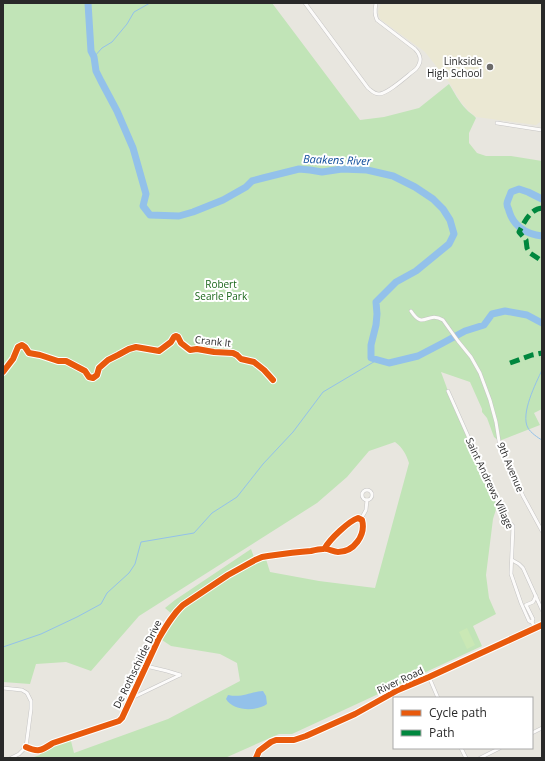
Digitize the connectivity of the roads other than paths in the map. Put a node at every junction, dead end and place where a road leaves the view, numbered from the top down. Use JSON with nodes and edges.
{"nodes":[{"id":1,"x":305,"y":3,"type":"edge"},
{"id":2,"x":376,"y":3,"type":"edge"},
{"id":3,"x":497,"y":123,"type":"dead end"},
{"id":4,"x":542,"y":130,"type":"edge"},
{"id":5,"x":411,"y":311,"type":"dead end"},
{"id":6,"x":448,"y":391,"type":"dead end"},
{"id":7,"x":367,"y":500,"type":"dead end"},
{"id":8,"x":361,"y":519,"type":"junction"},
{"id":9,"x":542,"y":531,"type":"edge"},
{"id":10,"x":325,"y":548,"type":"junction"},
{"id":11,"x":512,"y":560,"type":"junction"},
{"id":12,"x":536,"y":596,"type":"junction"},
{"id":13,"x":521,"y":603,"type":"junction"},
{"id":14,"x":526,"y":605,"type":"junction"},
{"id":15,"x":542,"y":610,"type":"edge"},
{"id":16,"x":532,"y":622,"type":"junction"},
{"id":17,"x":542,"y":625,"type":"edge"},
{"id":18,"x":535,"y":628,"type":"junction"},
{"id":19,"x":146,"y":666,"type":"junction"},
{"id":20,"x":428,"y":677,"type":"junction"},
{"id":21,"x":3,"y":688,"type":"edge"},
{"id":22,"x":438,"y":697,"type":"edge"},
{"id":23,"x":132,"y":698,"type":"junction"},
{"id":24,"x":542,"y":728,"type":"edge"},
{"id":25,"x":533,"y":732,"type":"edge"},
{"id":26,"x":26,"y":747,"type":"junction"},
{"id":27,"x":462,"y":749,"type":"edge"},
{"id":28,"x":498,"y":749,"type":"edge"},
{"id":29,"x":13,"y":757,"type":"edge"},
{"id":30,"x":256,"y":758,"type":"edge"},
{"id":31,"x":466,"y":758,"type":"edge"},
{"id":32,"x":480,"y":758,"type":"edge"}],
"edges":[{"from":1,"to":2,"type":"street"},
{"from":3,"to":4,"type":"street"},
{"from":5,"to":9,"type":"street","name":"9th Avenue"},
{"from":6,"to":11,"type":"street","name":"Saint Andrews Village"},
{"from":7,"to":8,"type":"street","name":"De Rothschilde Drive"},
{"from":8,"to":10,"type":"street"},
{"from":8,"to":10,"type":"street","name":"De Rothschilde Drive"},
{"from":10,"to":19,"type":"street","name":"De Rothschilde Drive"},
{"from":11,"to":12,"type":"street"},
{"from":11,"to":13,"type":"street","name":"Saint Andrews Village"},
{"from":12,"to":14,"type":"street"},
{"from":12,"to":15,"type":"street"},
{"from":13,"to":14,"type":"street"},
{"from":13,"to":16,"type":"street","name":"Saint Andrews Village"},
{"from":14,"to":16,"type":"street","name":"Saint Andrews Village"},
{"from":16,"to":18,"type":"street","name":"Saint Andrews Village"},
{"from":17,"to":18,"type":"street","name":"River Road"},
{"from":18,"to":20,"type":"street","name":"River Road"},
{"from":19,"to":23,"type":"street","name":"De Rothschilde Drive"},
{"from":19,"to":23,"type":"street","name":"De Rothschilde Drive"},
{"from":20,"to":22,"type":"street"},
{"from":20,"to":30,"type":"street","name":"River Road"},
{"from":21,"to":26,"type":"street"},
{"from":23,"to":26,"type":"street","name":"De Rothschilde Drive"},
{"from":24,"to":25,"type":"street"},
{"from":26,"to":29,"type":"street"},
{"from":27,"to":31,"type":"street"},
{"from":28,"to":32,"type":"street"}]}
